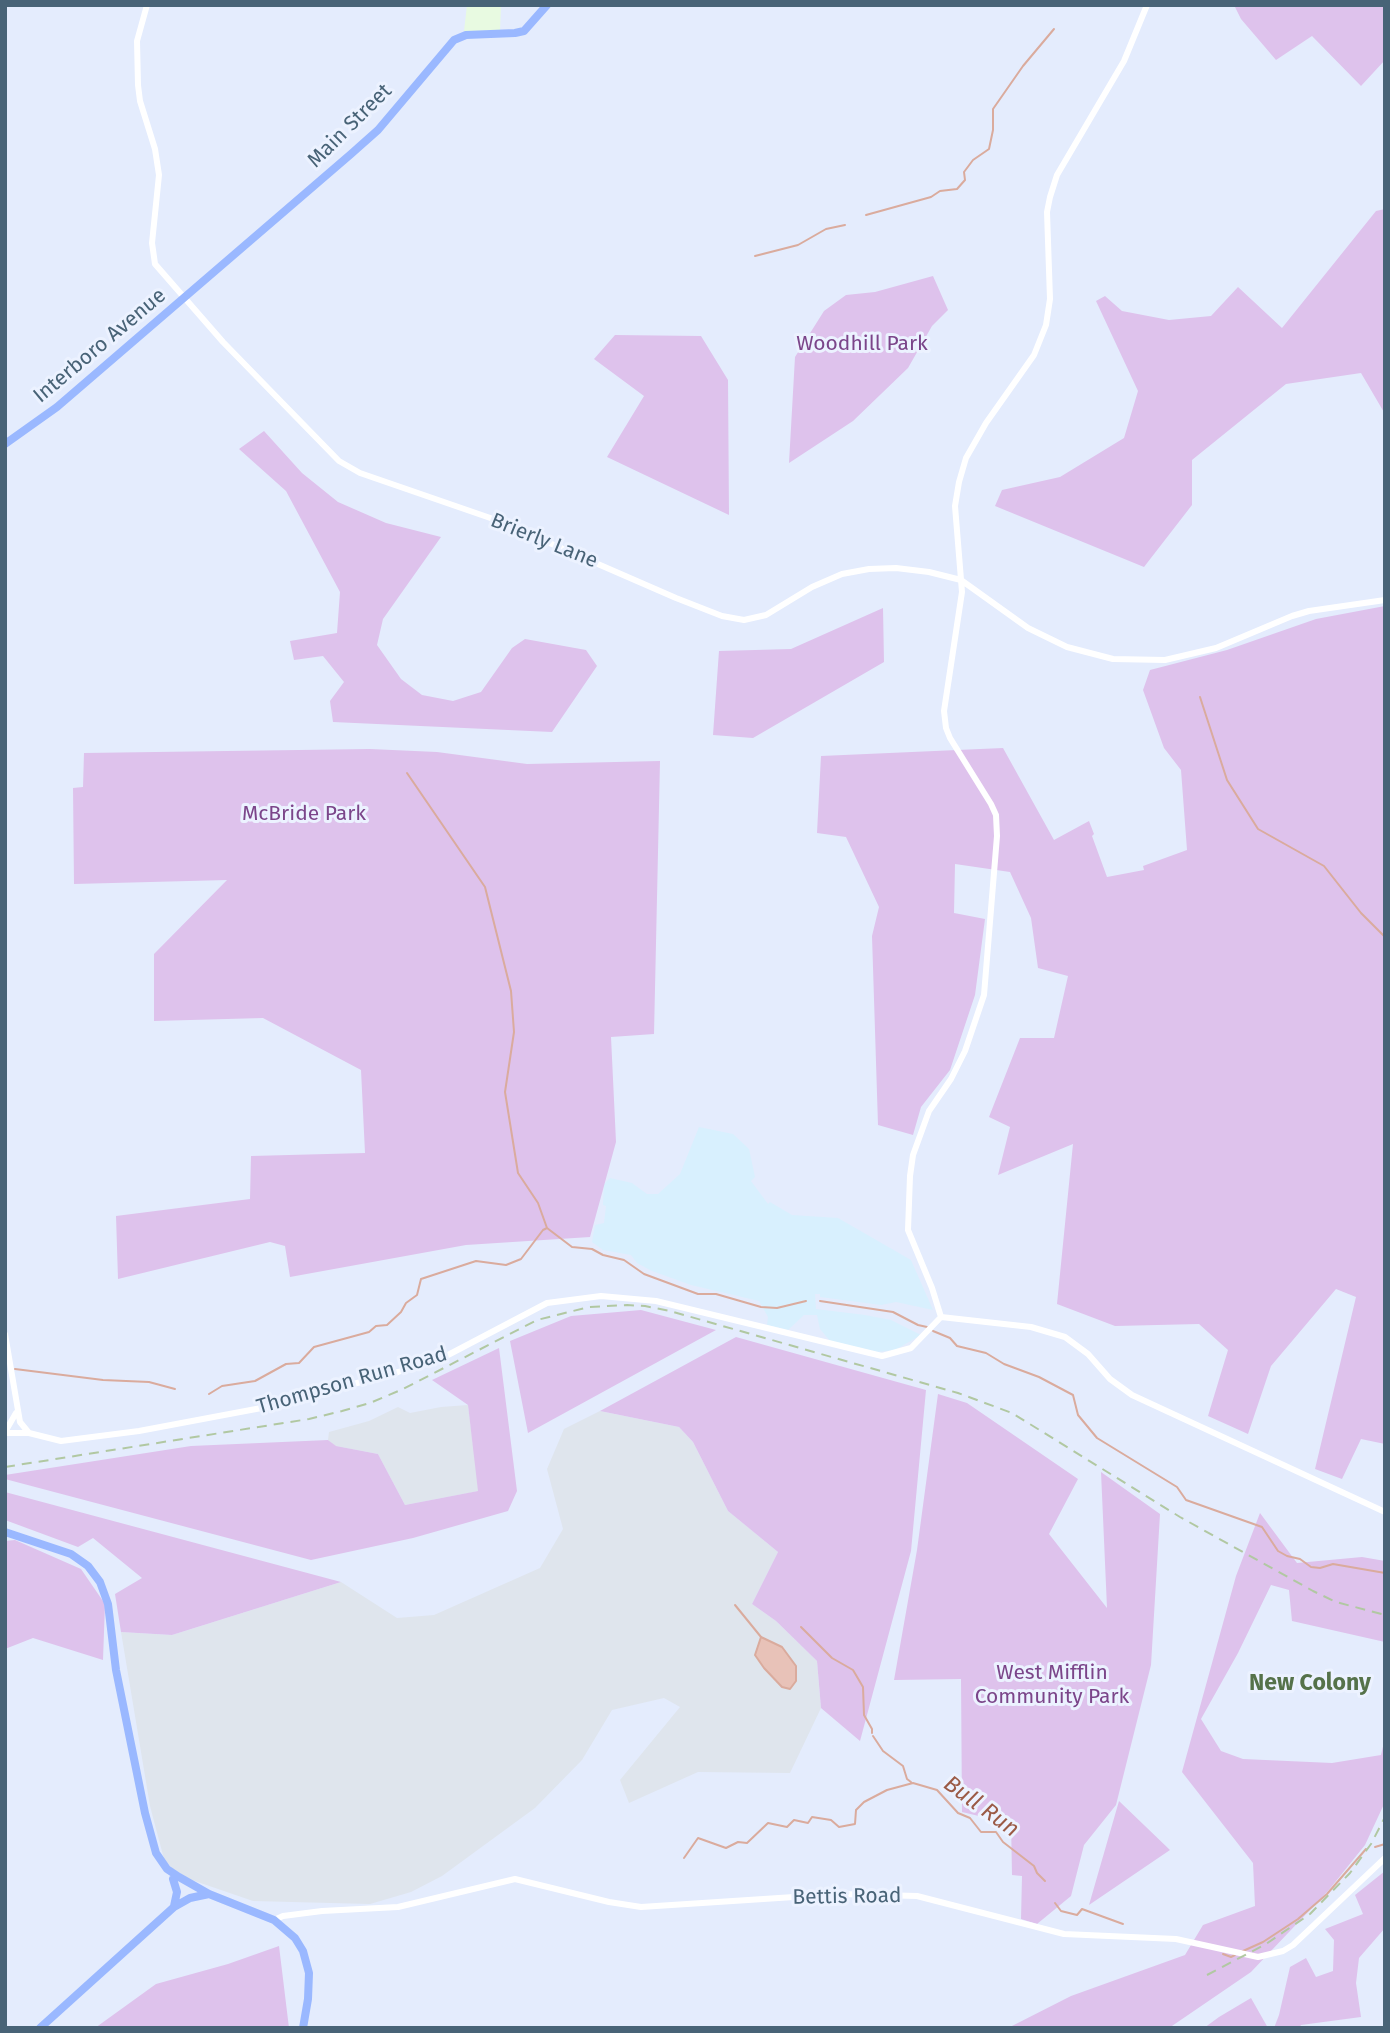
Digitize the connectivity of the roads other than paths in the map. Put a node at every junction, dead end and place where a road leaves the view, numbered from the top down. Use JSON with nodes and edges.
{"nodes":[{"id":1,"x":147,"y":5,"type":"edge"},
{"id":2,"x":547,"y":5,"type":"edge"},
{"id":3,"x":1147,"y":5,"type":"edge"},
{"id":4,"x":183,"y":298,"type":"junction"},
{"id":5,"x":5,"y":444,"type":"edge"},
{"id":6,"x":961,"y":580,"type":"junction"},
{"id":7,"x":1385,"y":600,"type":"edge"},
{"id":8,"x":941,"y":1317,"type":"junction"},
{"id":9,"x":5,"y":1334,"type":"edge"},
{"id":10,"x":16,"y":1411,"type":"junction"},
{"id":11,"x":5,"y":1433,"type":"edge"},
{"id":12,"x":29,"y":1433,"type":"junction"},
{"id":13,"x":1385,"y":1512,"type":"edge"},
{"id":14,"x":5,"y":1532,"type":"edge"},
{"id":15,"x":156,"y":1853,"type":"junction"},
{"id":16,"x":1385,"y":1858,"type":"edge"},
{"id":17,"x":173,"y":1879,"type":"junction"},
{"id":18,"x":193,"y":1886,"type":"junction"},
{"id":19,"x":209,"y":1895,"type":"junction"},
{"id":20,"x":174,"y":1907,"type":"junction"},
{"id":21,"x":274,"y":1920,"type":"junction"},
{"id":22,"x":40,"y":2028,"type":"edge"},
{"id":23,"x":303,"y":2028,"type":"edge"}],
"edges":[{"from":1,"to":4,"type":"street","name":"Brierly Lane"},
{"from":2,"to":4,"type":"main road","name":"Main Street"},
{"from":3,"to":6,"type":"street"},
{"from":4,"to":5,"type":"main road","name":"Interboro Avenue"},
{"from":4,"to":6,"type":"street","name":"Brierly Lane"},
{"from":6,"to":7,"type":"street","name":"Brierly Lane"},
{"from":6,"to":8,"type":"street"},
{"from":8,"to":12,"type":"street","name":"Thompson Run Road"},
{"from":8,"to":13,"type":"street"},
{"from":9,"to":10,"type":"street"},
{"from":10,"to":11,"type":"street","name":"Thompson Run Road"},
{"from":10,"to":12,"type":"street"},
{"from":11,"to":12,"type":"street","name":"Thompson Run Road"},
{"from":14,"to":15,"type":"main road"},
{"from":15,"to":17,"type":"main road"},
{"from":15,"to":18,"type":"main road"},
{"from":16,"to":21,"type":"street","name":"Bettis Road"},
{"from":17,"to":18,"type":"main road"},
{"from":17,"to":20,"type":"main road"},
{"from":18,"to":19,"type":"main road"},
{"from":19,"to":20,"type":"main road"},
{"from":19,"to":21,"type":"main road"},
{"from":20,"to":22,"type":"main road"},
{"from":21,"to":23,"type":"main road"}]}
